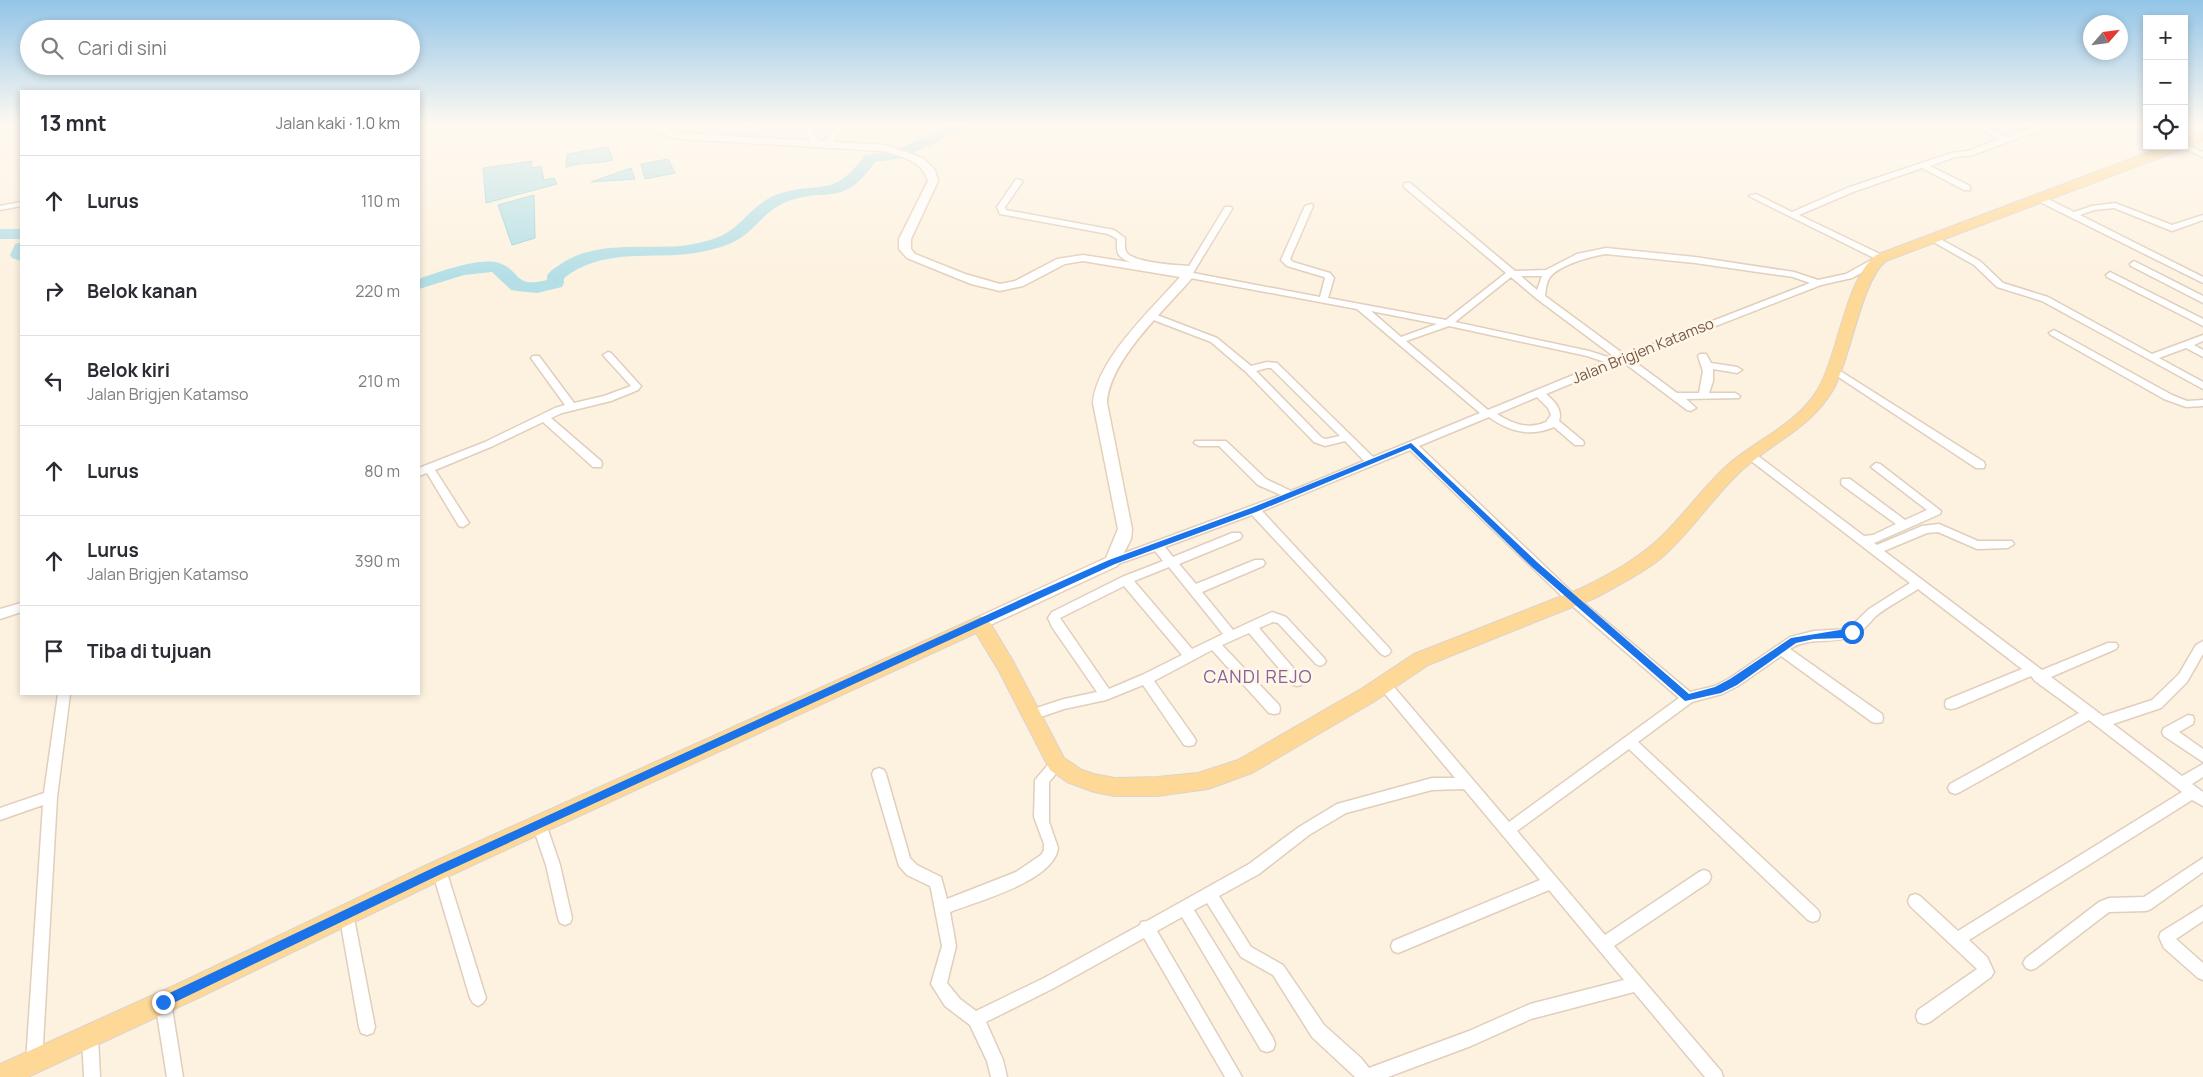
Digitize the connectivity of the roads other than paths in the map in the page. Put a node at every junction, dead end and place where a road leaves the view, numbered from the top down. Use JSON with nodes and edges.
{"nodes":[{"id":1,"x":932,"y":175,"type":"edge"},
{"id":2,"x":1895,"y":175,"type":"edge"},
{"id":3,"x":1942,"y":175,"type":"edge"},
{"id":4,"x":2099,"y":175,"type":"edge"},
{"id":5,"x":1019,"y":181,"type":"dead end"},
{"id":6,"x":1407,"y":185,"type":"dead end"},
{"id":7,"x":1967,"y":188,"type":"dead end"},
{"id":8,"x":1753,"y":196,"type":"dead end"},
{"id":9,"x":2039,"y":198,"type":"junction"},
{"id":10,"x":20,"y":204,"type":"edge"},
{"id":11,"x":1309,"y":206,"type":"dead end"},
{"id":12,"x":0,"y":208,"type":"edge"},
{"id":13,"x":1228,"y":209,"type":"dead end"},
{"id":14,"x":1794,"y":214,"type":"junction"},
{"id":15,"x":2074,"y":215,"type":"junction"},
{"id":16,"x":2203,"y":217,"type":"edge"},
{"id":17,"x":1933,"y":238,"type":"junction"},
{"id":18,"x":1878,"y":260,"type":"junction"},
{"id":19,"x":2134,"y":264,"type":"dead end"},
{"id":20,"x":1189,"y":272,"type":"junction"},
{"id":21,"x":1512,"y":273,"type":"junction"},
{"id":22,"x":1548,"y":273,"type":"junction"},
{"id":23,"x":2110,"y":275,"type":"dead end"},
{"id":24,"x":2203,"y":280,"type":"edge"},
{"id":25,"x":1818,"y":283,"type":"junction"},
{"id":26,"x":1540,"y":297,"type":"junction"},
{"id":27,"x":1323,"y":300,"type":"junction"},
{"id":28,"x":2203,"y":300,"type":"edge"},
{"id":29,"x":1359,"y":306,"type":"junction"},
{"id":30,"x":1154,"y":317,"type":"junction"},
{"id":31,"x":1448,"y":323,"type":"junction"},
{"id":32,"x":2203,"y":323,"type":"edge"},
{"id":33,"x":2054,"y":333,"type":"dead end"},
{"id":34,"x":2203,"y":338,"type":"edge"},
{"id":35,"x":1400,"y":340,"type":"junction"},
{"id":36,"x":2186,"y":344,"type":"junction"},
{"id":37,"x":2203,"y":354,"type":"edge"},
{"id":38,"x":608,"y":355,"type":"dead end"},
{"id":39,"x":2152,"y":357,"type":"junction"},
{"id":40,"x":536,"y":358,"type":"dead end"},
{"id":41,"x":1618,"y":360,"type":"junction"},
{"id":42,"x":1249,"y":370,"type":"junction"},
{"id":43,"x":1737,"y":370,"type":"dead end"},
{"id":44,"x":1834,"y":370,"type":"junction"},
{"id":45,"x":2203,"y":386,"type":"edge"},
{"id":46,"x":1538,"y":393,"type":"junction"},
{"id":47,"x":1675,"y":396,"type":"junction"},
{"id":48,"x":1703,"y":396,"type":"junction"},
{"id":49,"x":1735,"y":396,"type":"dead end"},
{"id":50,"x":2203,"y":403,"type":"edge"},
{"id":51,"x":571,"y":406,"type":"junction"},
{"id":52,"x":1691,"y":408,"type":"dead end"},
{"id":53,"x":1488,"y":413,"type":"junction"},
{"id":54,"x":545,"y":418,"type":"junction"},
{"id":55,"x":1553,"y":421,"type":"junction"},
{"id":56,"x":1347,"y":437,"type":"junction"},
{"id":57,"x":1579,"y":443,"type":"dead end"},
{"id":58,"x":1199,"y":444,"type":"dead end"},
{"id":59,"x":1411,"y":445,"type":"junction"},
{"id":60,"x":1750,"y":455,"type":"junction"},
{"id":61,"x":1371,"y":462,"type":"junction"},
{"id":62,"x":597,"y":464,"type":"dead end"},
{"id":63,"x":1980,"y":465,"type":"dead end"},
{"id":64,"x":1876,"y":467,"type":"dead end"},
{"id":65,"x":424,"y":470,"type":"edge"},
{"id":66,"x":1846,"y":482,"type":"dead end"},
{"id":67,"x":1291,"y":495,"type":"junction"},
{"id":68,"x":1254,"y":510,"type":"junction"},
{"id":69,"x":463,"y":523,"type":"dead end"},
{"id":70,"x":1904,"y":525,"type":"junction"},
{"id":71,"x":1236,"y":536,"type":"dead end"},
{"id":72,"x":1860,"y":540,"type":"junction"},
{"id":73,"x":2008,"y":544,"type":"dead end"},
{"id":74,"x":1157,"y":546,"type":"junction"},
{"id":75,"x":1874,"y":551,"type":"junction"},
{"id":76,"x":1112,"y":562,"type":"junction"},
{"id":77,"x":1170,"y":562,"type":"junction"},
{"id":78,"x":1259,"y":563,"type":"dead end"},
{"id":79,"x":1126,"y":580,"type":"junction"},
{"id":80,"x":1918,"y":584,"type":"junction"},
{"id":81,"x":1194,"y":590,"type":"junction"},
{"id":82,"x":1573,"y":600,"type":"junction"},
{"id":83,"x":20,"y":608,"type":"edge"},
{"id":84,"x":0,"y":614,"type":"edge"},
{"id":85,"x":980,"y":623,"type":"junction"},
{"id":86,"x":1251,"y":627,"type":"junction"},
{"id":87,"x":1231,"y":636,"type":"junction"},
{"id":88,"x":1213,"y":644,"type":"junction"},
{"id":89,"x":2112,"y":646,"type":"dead end"},
{"id":90,"x":2203,"y":646,"type":"edge"},
{"id":91,"x":1781,"y":649,"type":"junction"},
{"id":92,"x":1385,"y":651,"type":"dead end"},
{"id":93,"x":1190,"y":656,"type":"junction"},
{"id":94,"x":1320,"y":661,"type":"dead end"},
{"id":95,"x":2035,"y":674,"type":"junction"},
{"id":96,"x":1146,"y":679,"type":"junction"},
{"id":97,"x":1297,"y":681,"type":"dead end"},
{"id":98,"x":1384,"y":684,"type":"junction"},
{"id":99,"x":64,"y":695,"type":"edge"},
{"id":100,"x":1106,"y":695,"type":"junction"},
{"id":101,"x":1688,"y":698,"type":"junction"},
{"id":102,"x":1951,"y":704,"type":"dead end"},
{"id":103,"x":1274,"y":708,"type":"dead end"},
{"id":104,"x":2091,"y":713,"type":"junction"},
{"id":105,"x":1032,"y":715,"type":"junction"},
{"id":106,"x":1877,"y":718,"type":"dead end"},
{"id":107,"x":2188,"y":720,"type":"dead end"},
{"id":108,"x":2102,"y":722,"type":"junction"},
{"id":109,"x":1189,"y":741,"type":"dead end"},
{"id":110,"x":1629,"y":741,"type":"junction"},
{"id":111,"x":2203,"y":756,"type":"edge"},
{"id":112,"x":1057,"y":764,"type":"junction"},
{"id":113,"x":2203,"y":770,"type":"edge"},
{"id":114,"x":879,"y":774,"type":"dead end"},
{"id":115,"x":1468,"y":782,"type":"junction"},
{"id":116,"x":2182,"y":783,"type":"junction"},
{"id":117,"x":1955,"y":788,"type":"dead end"},
{"id":118,"x":2198,"y":796,"type":"edge"},
{"id":119,"x":50,"y":797,"type":"junction"},
{"id":120,"x":0,"y":814,"type":"edge"},
{"id":121,"x":539,"y":824,"type":"junction"},
{"id":122,"x":1508,"y":830,"type":"junction"},
{"id":123,"x":2203,"y":864,"type":"edge"},
{"id":124,"x":439,"y":870,"type":"junction"},
{"id":125,"x":1704,"y":877,"type":"dead end"},
{"id":126,"x":1552,"y":882,"type":"junction"},
{"id":127,"x":1209,"y":893,"type":"junction"},
{"id":128,"x":1914,"y":901,"type":"dead end"},
{"id":129,"x":1184,"y":907,"type":"junction"},
{"id":130,"x":942,"y":908,"type":"junction"},
{"id":131,"x":2203,"y":912,"type":"edge"},
{"id":132,"x":346,"y":913,"type":"junction"},
{"id":133,"x":1813,"y":915,"type":"dead end"},
{"id":134,"x":565,"y":918,"type":"dead end"},
{"id":135,"x":1146,"y":927,"type":"junction"},
{"id":136,"x":1960,"y":941,"type":"junction"},
{"id":137,"x":1604,"y":944,"type":"junction"},
{"id":138,"x":1398,"y":946,"type":"dead end"},
{"id":139,"x":2031,"y":964,"type":"dead end"},
{"id":140,"x":2203,"y":973,"type":"edge"},
{"id":141,"x":1637,"y":984,"type":"junction"},
{"id":142,"x":478,"y":998,"type":"dead end"},
{"id":143,"x":163,"y":1002,"type":"junction"},
{"id":144,"x":1924,"y":1016,"type":"dead end"},
{"id":145,"x":976,"y":1019,"type":"junction"},
{"id":146,"x":367,"y":1026,"type":"dead end"},
{"id":147,"x":90,"y":1036,"type":"junction"},
{"id":148,"x":1267,"y":1044,"type":"dead end"},
{"id":149,"x":34,"y":1062,"type":"junction"},
{"id":150,"x":0,"y":1077,"type":"edge"},
{"id":151,"x":92,"y":1077,"type":"edge"},
{"id":152,"x":175,"y":1077,"type":"edge"},
{"id":153,"x":999,"y":1077,"type":"edge"},
{"id":154,"x":1234,"y":1077,"type":"edge"},
{"id":155,"x":1366,"y":1077,"type":"edge"},
{"id":156,"x":1715,"y":1077,"type":"edge"}],
"edges":[{"from":1,"to":20,"type":"street"},
{"from":2,"to":14,"type":"street"},
{"from":3,"to":7,"type":"street"},
{"from":4,"to":9,"type":"main road","name":"Jalan Brigjen Katamso"},
{"from":5,"to":20,"type":"street"},
{"from":6,"to":21,"type":"street"},
{"from":8,"to":14,"type":"street"},
{"from":9,"to":15,"type":"street"},
{"from":9,"to":17,"type":"main road","name":"Jalan Brigjen Katamso"},
{"from":10,"to":12,"type":"street"},
{"from":11,"to":27,"type":"street"},
{"from":13,"to":20,"type":"street"},
{"from":14,"to":18,"type":"street"},
{"from":15,"to":16,"type":"street"},
{"from":15,"to":24,"type":"street"},
{"from":17,"to":18,"type":"main road","name":"Jalan Brigjen Katamso"},
{"from":17,"to":39,"type":"street"},
{"from":18,"to":25,"type":"street","name":"Jalan Brigjen Katamso"},
{"from":18,"to":44,"type":"main road"},
{"from":19,"to":28,"type":"street"},
{"from":20,"to":27,"type":"street"},
{"from":20,"to":30,"type":"street"},
{"from":21,"to":22,"type":"street"},
{"from":21,"to":26,"type":"street"},
{"from":21,"to":31,"type":"street"},
{"from":22,"to":25,"type":"street"},
{"from":22,"to":26,"type":"street"},
{"from":23,"to":32,"type":"street"},
{"from":25,"to":41,"type":"street","name":"Jalan Brigjen Katamso"},
{"from":26,"to":41,"type":"street"},
{"from":27,"to":29,"type":"street"},
{"from":29,"to":31,"type":"street"},
{"from":29,"to":35,"type":"street"},
{"from":30,"to":42,"type":"street"},
{"from":30,"to":76,"type":"street"},
{"from":31,"to":35,"type":"street"},
{"from":31,"to":41,"type":"street"},
{"from":33,"to":50,"type":"street"},
{"from":34,"to":36,"type":"street"},
{"from":35,"to":53,"type":"street"},
{"from":36,"to":37,"type":"street"},
{"from":36,"to":39,"type":"street"},
{"from":38,"to":51,"type":"street"},
{"from":39,"to":45,"type":"street"},
{"from":40,"to":51,"type":"street"},
{"from":41,"to":46,"type":"street","name":"Jalan Brigjen Katamso"},
{"from":41,"to":47,"type":"street"},
{"from":42,"to":56,"type":"street"},
{"from":42,"to":56,"type":"street"},
{"from":43,"to":48,"type":"street"},
{"from":44,"to":60,"type":"main road"},
{"from":44,"to":63,"type":"street"},
{"from":46,"to":53,"type":"street","name":"Jalan Brigjen Katamso"},
{"from":46,"to":55,"type":"street"},
{"from":47,"to":48,"type":"street"},
{"from":47,"to":52,"type":"street"},
{"from":48,"to":49,"type":"street"},
{"from":51,"to":54,"type":"street"},
{"from":53,"to":55,"type":"street"},
{"from":53,"to":59,"type":"street","name":"Jalan Brigjen Katamso"},
{"from":54,"to":62,"type":"street"},
{"from":54,"to":65,"type":"street"},
{"from":55,"to":57,"type":"street"},
{"from":56,"to":61,"type":"street"},
{"from":58,"to":67,"type":"street"},
{"from":59,"to":61,"type":"street","name":"Jalan Brigjen Katamso"},
{"from":59,"to":82,"type":"street"},
{"from":60,"to":72,"type":"street"},
{"from":60,"to":82,"type":"main road"},
{"from":61,"to":67,"type":"street","name":"Jalan Brigjen Katamso"},
{"from":64,"to":70,"type":"street"},
{"from":65,"to":69,"type":"street"},
{"from":66,"to":70,"type":"street"},
{"from":67,"to":68,"type":"street","name":"Jalan Brigjen Katamso"},
{"from":68,"to":74,"type":"street","name":"Jalan Brigjen Katamso"},
{"from":68,"to":92,"type":"street"},
{"from":70,"to":72,"type":"street"},
{"from":71,"to":77,"type":"street"},
{"from":72,"to":75,"type":"street"},
{"from":73,"to":75,"type":"street"},
{"from":74,"to":76,"type":"street","name":"Jalan Brigjen Katamso"},
{"from":74,"to":77,"type":"street"},
{"from":75,"to":80,"type":"street"},
{"from":76,"to":85,"type":"street"},
{"from":77,"to":79,"type":"street"},
{"from":77,"to":81,"type":"street"},
{"from":78,"to":81,"type":"street"},
{"from":79,"to":93,"type":"street"},
{"from":79,"to":100,"type":"street"},
{"from":80,"to":91,"type":"street"},
{"from":80,"to":95,"type":"street"},
{"from":81,"to":87,"type":"street"},
{"from":82,"to":98,"type":"main road"},
{"from":82,"to":101,"type":"street"},
{"from":83,"to":84,"type":"street"},
{"from":85,"to":105,"type":"main road"},
{"from":85,"to":121,"type":"main road"},
{"from":86,"to":87,"type":"street"},
{"from":86,"to":94,"type":"street"},
{"from":86,"to":97,"type":"street"},
{"from":87,"to":88,"type":"street"},
{"from":88,"to":93,"type":"street"},
{"from":88,"to":103,"type":"street"},
{"from":89,"to":95,"type":"street"},
{"from":90,"to":108,"type":"street"},
{"from":91,"to":101,"type":"street"},
{"from":91,"to":106,"type":"street"},
{"from":93,"to":96,"type":"street"},
{"from":95,"to":102,"type":"street"},
{"from":95,"to":104,"type":"street"},
{"from":96,"to":100,"type":"street"},
{"from":96,"to":109,"type":"street"},
{"from":98,"to":112,"type":"main road"},
{"from":98,"to":115,"type":"street"},
{"from":99,"to":119,"type":"street"},
{"from":100,"to":105,"type":"street"},
{"from":101,"to":110,"type":"street"},
{"from":104,"to":108,"type":"street"},
{"from":104,"to":117,"type":"street"},
{"from":105,"to":112,"type":"main road"},
{"from":107,"to":111,"type":"street"},
{"from":108,"to":116,"type":"street"},
{"from":110,"to":122,"type":"street"},
{"from":110,"to":133,"type":"street"},
{"from":112,"to":130,"type":"street"},
{"from":113,"to":116,"type":"street"},
{"from":114,"to":130,"type":"street"},
{"from":115,"to":122,"type":"street"},
{"from":115,"to":127,"type":"street"},
{"from":116,"to":118,"type":"street"},
{"from":118,"to":136,"type":"street"},
{"from":119,"to":120,"type":"street"},
{"from":119,"to":149,"type":"street"},
{"from":121,"to":124,"type":"main road"},
{"from":121,"to":134,"type":"street"},
{"from":122,"to":126,"type":"street"},
{"from":123,"to":139,"type":"street"},
{"from":124,"to":132,"type":"main road"},
{"from":124,"to":142,"type":"street"},
{"from":125,"to":137,"type":"street"},
{"from":126,"to":137,"type":"street"},
{"from":126,"to":138,"type":"street"},
{"from":127,"to":129,"type":"street"},
{"from":127,"to":155,"type":"street"},
{"from":128,"to":136,"type":"street"},
{"from":129,"to":135,"type":"street"},
{"from":129,"to":148,"type":"street"},
{"from":130,"to":145,"type":"street"},
{"from":131,"to":140,"type":"street"},
{"from":132,"to":143,"type":"main road"},
{"from":132,"to":146,"type":"street"},
{"from":135,"to":145,"type":"street"},
{"from":135,"to":154,"type":"street"},
{"from":136,"to":144,"type":"street"},
{"from":137,"to":141,"type":"street"},
{"from":141,"to":155,"type":"street"},
{"from":141,"to":156,"type":"street"},
{"from":143,"to":147,"type":"main road"},
{"from":143,"to":152,"type":"street"},
{"from":145,"to":153,"type":"street"},
{"from":147,"to":149,"type":"main road"},
{"from":147,"to":151,"type":"street"},
{"from":149,"to":150,"type":"main road"}]}
